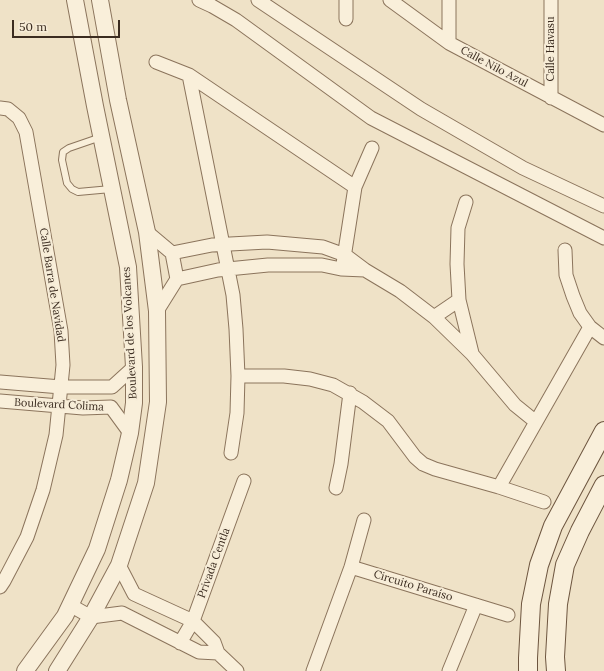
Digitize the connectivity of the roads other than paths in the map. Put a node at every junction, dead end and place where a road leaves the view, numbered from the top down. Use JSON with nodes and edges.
{"nodes":[{"id":1,"x":75,"y":0,"type":"edge"},
{"id":2,"x":100,"y":0,"type":"edge"},
{"id":3,"x":199,"y":0,"type":"edge"},
{"id":4,"x":258,"y":0,"type":"edge"},
{"id":5,"x":346,"y":0,"type":"edge"},
{"id":6,"x":390,"y":0,"type":"edge"},
{"id":7,"x":449,"y":0,"type":"edge"},
{"id":8,"x":551,"y":0,"type":"edge"},
{"id":9,"x":346,"y":19,"type":"dead end"},
{"id":10,"x":449,"y":43,"type":"junction"},
{"id":11,"x":156,"y":62,"type":"dead end"},
{"id":12,"x":188,"y":75,"type":"junction"},
{"id":13,"x":551,"y":98,"type":"junction"},
{"id":14,"x":118,"y":100,"type":"junction"},
{"id":15,"x":95,"y":106,"type":"junction"},
{"id":16,"x":0,"y":108,"type":"edge"},
{"id":17,"x":604,"y":125,"type":"edge"},
{"id":18,"x":101,"y":137,"type":"junction"},
{"id":19,"x":372,"y":148,"type":"dead end"},
{"id":20,"x":355,"y":188,"type":"junction"},
{"id":21,"x":112,"y":189,"type":"junction"},
{"id":22,"x":466,"y":202,"type":"dead end"},
{"id":23,"x":604,"y":206,"type":"edge"},
{"id":24,"x":147,"y":232,"type":"junction"},
{"id":25,"x":604,"y":238,"type":"edge"},
{"id":26,"x":223,"y":244,"type":"junction"},
{"id":27,"x":565,"y":250,"type":"dead end"},
{"id":28,"x":172,"y":253,"type":"junction"},
{"id":29,"x":345,"y":255,"type":"junction"},
{"id":30,"x":228,"y":269,"type":"junction"},
{"id":31,"x":341,"y":269,"type":"junction"},
{"id":32,"x":365,"y":270,"type":"junction"},
{"id":33,"x":177,"y":279,"type":"junction"},
{"id":34,"x":459,"y":300,"type":"junction"},
{"id":35,"x":157,"y":311,"type":"junction"},
{"id":36,"x":434,"y":317,"type":"junction"},
{"id":37,"x":590,"y":327,"type":"junction"},
{"id":38,"x":604,"y":338,"type":"edge"},
{"id":39,"x":472,"y":354,"type":"junction"},
{"id":40,"x":134,"y":367,"type":"junction"},
{"id":41,"x":238,"y":376,"type":"junction"},
{"id":42,"x":0,"y":382,"type":"edge"},
{"id":43,"x":61,"y":387,"type":"junction"},
{"id":44,"x":112,"y":387,"type":"junction"},
{"id":45,"x":350,"y":393,"type":"junction"},
{"id":46,"x":0,"y":401,"type":"edge"},
{"id":47,"x":158,"y":402,"type":"junction"},
{"id":48,"x":134,"y":403,"type":"junction"},
{"id":49,"x":60,"y":406,"type":"junction"},
{"id":50,"x":111,"y":407,"type":"junction"},
{"id":51,"x":536,"y":422,"type":"junction"},
{"id":52,"x":604,"y":431,"type":"edge"},
{"id":53,"x":130,"y":433,"type":"junction"},
{"id":54,"x":231,"y":453,"type":"dead end"},
{"id":55,"x":244,"y":481,"type":"dead end"},
{"id":56,"x":604,"y":485,"type":"edge"},
{"id":57,"x":499,"y":487,"type":"junction"},
{"id":58,"x":336,"y":488,"type":"dead end"},
{"id":59,"x":544,"y":502,"type":"dead end"},
{"id":60,"x":364,"y":520,"type":"dead end"},
{"id":61,"x":119,"y":565,"type":"junction"},
{"id":62,"x":351,"y":567,"type":"junction"},
{"id":63,"x":0,"y":587,"type":"edge"},
{"id":64,"x":134,"y":594,"type":"junction"},
{"id":65,"x":70,"y":605,"type":"junction"},
{"id":66,"x":476,"y":605,"type":"junction"},
{"id":67,"x":122,"y":613,"type":"junction"},
{"id":68,"x":508,"y":615,"type":"dead end"},
{"id":69,"x":92,"y":617,"type":"junction"},
{"id":70,"x":193,"y":621,"type":"junction"},
{"id":71,"x":180,"y":644,"type":"junction"},
{"id":72,"x":218,"y":653,"type":"junction"},
{"id":73,"x":25,"y":671,"type":"edge"},
{"id":74,"x":57,"y":671,"type":"edge"},
{"id":75,"x":237,"y":671,"type":"edge"},
{"id":76,"x":313,"y":671,"type":"edge"},
{"id":77,"x":449,"y":671,"type":"edge"},
{"id":78,"x":528,"y":671,"type":"edge"},
{"id":79,"x":556,"y":671,"type":"edge"}],
"edges":[{"from":1,"to":15,"type":"street","name":"Boulevard de los Volcanes"},
{"from":2,"to":14,"type":"street"},
{"from":3,"to":25,"type":"street"},
{"from":4,"to":23,"type":"street"},
{"from":5,"to":9,"type":"street"},
{"from":6,"to":10,"type":"street","name":"Calle Nilo Azul"},
{"from":7,"to":10,"type":"street"},
{"from":8,"to":13,"type":"street","name":"Calle Havasu"},
{"from":10,"to":13,"type":"street","name":"Calle Nilo Azul"},
{"from":11,"to":12,"type":"street"},
{"from":12,"to":20,"type":"street"},
{"from":12,"to":26,"type":"street"},
{"from":13,"to":17,"type":"street","name":"Calle Nilo Azul"},
{"from":14,"to":15,"type":"street"},
{"from":14,"to":24,"type":"street"},
{"from":15,"to":18,"type":"street","name":"Boulevard de los Volcanes"},
{"from":16,"to":43,"type":"street","name":"Calle Barra de Navidad"},
{"from":18,"to":21,"type":"street","name":"Boulevard de los Volcanes"},
{"from":18,"to":21,"type":"lane"},
{"from":19,"to":20,"type":"street"},
{"from":20,"to":29,"type":"street"},
{"from":21,"to":40,"type":"street","name":"Boulevard de los Volcanes"},
{"from":22,"to":34,"type":"street"},
{"from":24,"to":28,"type":"street"},
{"from":24,"to":35,"type":"street"},
{"from":26,"to":28,"type":"street"},
{"from":26,"to":29,"type":"street"},
{"from":26,"to":30,"type":"street"},
{"from":27,"to":37,"type":"street"},
{"from":28,"to":33,"type":"street"},
{"from":29,"to":31,"type":"street"},
{"from":29,"to":32,"type":"street"},
{"from":30,"to":31,"type":"street"},
{"from":30,"to":33,"type":"street"},
{"from":30,"to":41,"type":"street"},
{"from":31,"to":32,"type":"street"},
{"from":32,"to":36,"type":"street"},
{"from":33,"to":35,"type":"street"},
{"from":34,"to":36,"type":"street"},
{"from":34,"to":39,"type":"street"},
{"from":35,"to":47,"type":"street"},
{"from":36,"to":39,"type":"street"},
{"from":37,"to":38,"type":"street"},
{"from":37,"to":51,"type":"street"},
{"from":39,"to":51,"type":"street"},
{"from":40,"to":44,"type":"street","name":"Boulevard Colima"},
{"from":40,"to":48,"type":"street","name":"Boulevard de los Volcanes"},
{"from":41,"to":45,"type":"street"},
{"from":41,"to":54,"type":"street"},
{"from":42,"to":43,"type":"street","name":"Boulevard Colima"},
{"from":43,"to":44,"type":"street","name":"Boulevard Colima"},
{"from":43,"to":49,"type":"street","name":"Calle Barra de Navidad"},
{"from":44,"to":50,"type":"street"},
{"from":45,"to":57,"type":"street"},
{"from":45,"to":58,"type":"street"},
{"from":46,"to":49,"type":"street","name":"Boulevard Colima"},
{"from":47,"to":48,"type":"street"},
{"from":47,"to":61,"type":"street"},
{"from":48,"to":53,"type":"street","name":"Boulevard de los Volcanes"},
{"from":49,"to":50,"type":"street","name":"Boulevard Colima"},
{"from":49,"to":63,"type":"street","name":"Calle Barra de Navidad"},
{"from":50,"to":53,"type":"street","name":"Boulevard Colima"},
{"from":51,"to":57,"type":"street"},
{"from":52,"to":78,"type":"main road"},
{"from":53,"to":65,"type":"street","name":"Boulevard de los Volcanes"},
{"from":55,"to":70,"type":"street","name":"Privada Centla"},
{"from":56,"to":79,"type":"main road"},
{"from":57,"to":59,"type":"street"},
{"from":60,"to":62,"type":"street"},
{"from":61,"to":64,"type":"street"},
{"from":61,"to":69,"type":"street"},
{"from":62,"to":66,"type":"street","name":"Circuito Paraíso"},
{"from":62,"to":76,"type":"street"},
{"from":64,"to":67,"type":"street"},
{"from":64,"to":70,"type":"street"},
{"from":65,"to":69,"type":"street"},
{"from":65,"to":73,"type":"street","name":"Boulevard de los Volcanes"},
{"from":66,"to":68,"type":"street","name":"Circuito Paraíso"},
{"from":66,"to":77,"type":"street"},
{"from":67,"to":69,"type":"street"},
{"from":67,"to":71,"type":"street"},
{"from":69,"to":74,"type":"street"},
{"from":70,"to":71,"type":"street","name":"Privada Centla"},
{"from":70,"to":72,"type":"street"},
{"from":71,"to":72,"type":"street"},
{"from":72,"to":75,"type":"street"}]}
